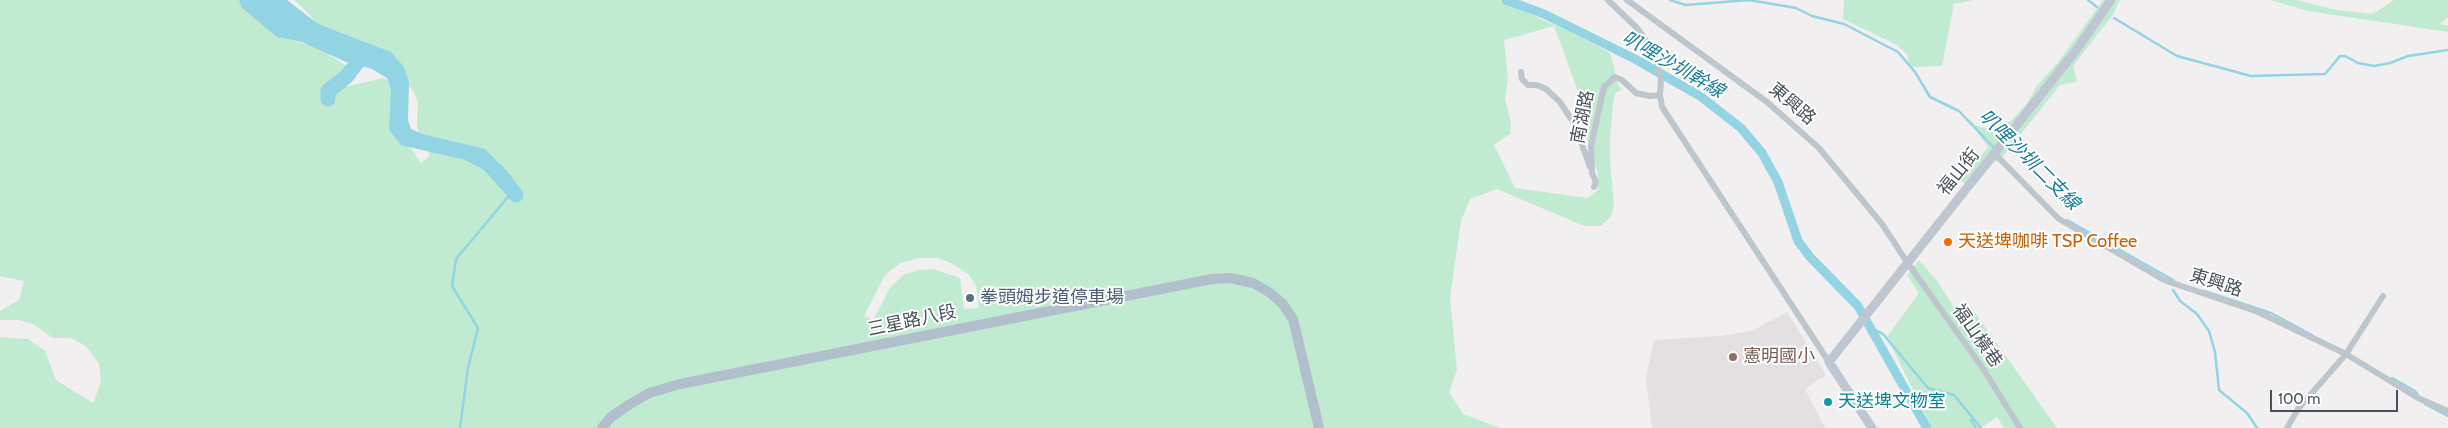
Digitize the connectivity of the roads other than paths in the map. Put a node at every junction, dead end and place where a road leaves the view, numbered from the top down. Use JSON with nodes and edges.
{"nodes":[{"id":1,"x":1608,"y":0,"type":"edge"},
{"id":2,"x":1627,"y":0,"type":"edge"},
{"id":3,"x":2111,"y":0,"type":"edge"},
{"id":4,"x":1521,"y":72,"type":"dead end"},
{"id":5,"x":1660,"y":95,"type":"junction"},
{"id":6,"x":1995,"y":154,"type":"junction"},
{"id":7,"x":1592,"y":173,"type":"junction"},
{"id":8,"x":1594,"y":187,"type":"dead end"},
{"id":9,"x":1907,"y":262,"type":"junction"},
{"id":10,"x":2383,"y":296,"type":"dead end"},
{"id":11,"x":2346,"y":354,"type":"junction"},
{"id":12,"x":1829,"y":362,"type":"junction"},
{"id":13,"x":2448,"y":411,"type":"edge"},
{"id":14,"x":602,"y":428,"type":"edge"},
{"id":15,"x":1319,"y":428,"type":"edge"},
{"id":16,"x":1872,"y":428,"type":"edge"},
{"id":17,"x":2020,"y":428,"type":"edge"},
{"id":18,"x":2287,"y":428,"type":"edge"}],
"edges":[{"from":1,"to":5,"type":"street"},
{"from":2,"to":9,"type":"street","name":"東興路"},
{"from":3,"to":6,"type":"street","name":"福山街"},
{"from":4,"to":7,"type":"street"},
{"from":5,"to":7,"type":"street","name":"南湖路"},
{"from":5,"to":12,"type":"street"},
{"from":6,"to":9,"type":"street","name":"福山街"},
{"from":6,"to":11,"type":"street","name":"東興路"},
{"from":7,"to":8,"type":"street","name":"南湖路"},
{"from":9,"to":12,"type":"street","name":"福山街"},
{"from":9,"to":17,"type":"street","name":"福山橫巷"},
{"from":10,"to":11,"type":"street"},
{"from":11,"to":13,"type":"street","name":"東興路"},
{"from":11,"to":18,"type":"street"},
{"from":12,"to":16,"type":"street"},
{"from":14,"to":15,"type":"main road","name":"三星路八段"}]}
